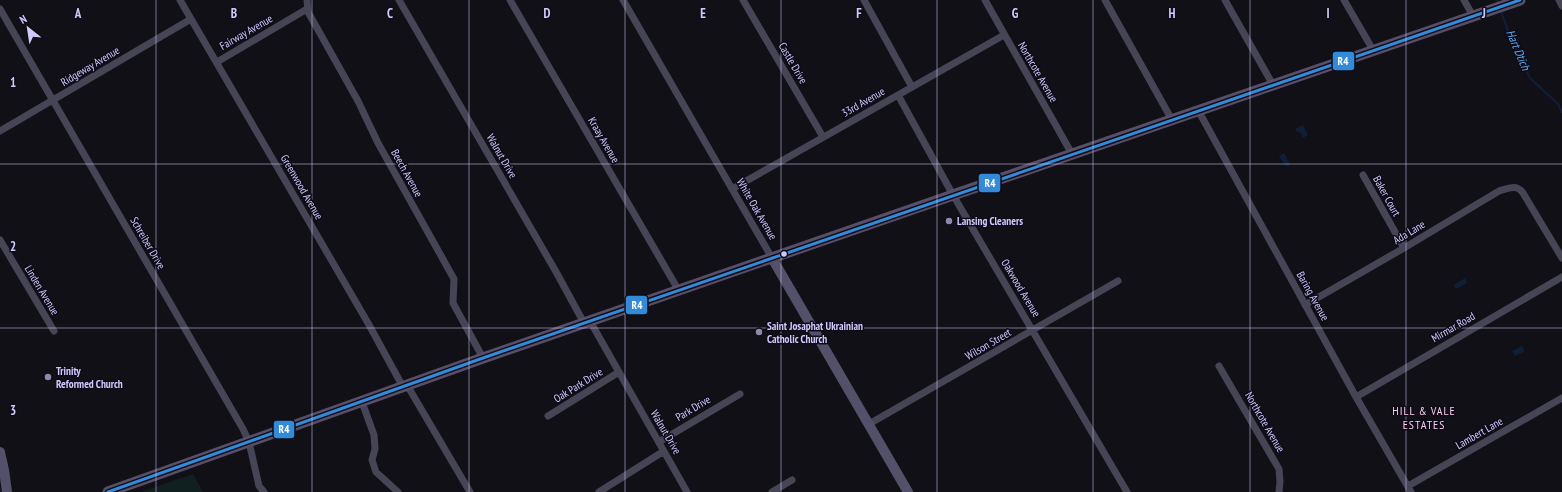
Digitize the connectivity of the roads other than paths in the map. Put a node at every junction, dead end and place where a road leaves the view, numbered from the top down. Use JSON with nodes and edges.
{"nodes":[{"id":1,"x":180,"y":0,"type":"edge"},
{"id":2,"x":307,"y":0,"type":"edge"},
{"id":3,"x":399,"y":0,"type":"edge"},
{"id":4,"x":510,"y":0,"type":"edge"},
{"id":5,"x":623,"y":0,"type":"edge"},
{"id":6,"x":743,"y":0,"type":"edge"},
{"id":7,"x":864,"y":0,"type":"edge"},
{"id":8,"x":985,"y":0,"type":"edge"},
{"id":9,"x":1105,"y":0,"type":"edge"},
{"id":10,"x":1225,"y":0,"type":"edge"},
{"id":11,"x":1344,"y":0,"type":"edge"},
{"id":12,"x":1464,"y":0,"type":"edge"},
{"id":13,"x":1559,"y":0,"type":"edge"},
{"id":14,"x":1515,"y":2,"type":"edge"},
{"id":15,"x":1562,"y":6,"type":"edge"},
{"id":16,"x":0,"y":9,"type":"edge"},
{"id":17,"x":308,"y":9,"type":"junction"},
{"id":18,"x":1473,"y":16,"type":"junction"},
{"id":19,"x":191,"y":19,"type":"junction"},
{"id":20,"x":1004,"y":35,"type":"junction"},
{"id":21,"x":1373,"y":50,"type":"junction"},
{"id":22,"x":217,"y":62,"type":"junction"},
{"id":23,"x":1273,"y":85,"type":"junction"},
{"id":24,"x":912,"y":87,"type":"junction"},
{"id":25,"x":898,"y":95,"type":"junction"},
{"id":26,"x":52,"y":101,"type":"junction"},
{"id":27,"x":1198,"y":110,"type":"junction"},
{"id":28,"x":1172,"y":120,"type":"junction"},
{"id":29,"x":0,"y":132,"type":"edge"},
{"id":30,"x":823,"y":138,"type":"junction"},
{"id":31,"x":1072,"y":154,"type":"junction"},
{"id":32,"x":1363,"y":175,"type":"dead end"},
{"id":33,"x":732,"y":189,"type":"junction"},
{"id":34,"x":953,"y":195,"type":"junction"},
{"id":35,"x":0,"y":240,"type":"edge"},
{"id":36,"x":1404,"y":248,"type":"junction"},
{"id":37,"x":772,"y":258,"type":"junction"},
{"id":38,"x":1562,"y":258,"type":"edge"},
{"id":39,"x":1562,"y":277,"type":"edge"},
{"id":40,"x":1118,"y":282,"type":"dead end"},
{"id":41,"x":679,"y":291,"type":"junction"},
{"id":42,"x":1305,"y":305,"type":"junction"},
{"id":43,"x":587,"y":322,"type":"junction"},
{"id":44,"x":1034,"y":330,"type":"junction"},
{"id":45,"x":54,"y":331,"type":"dead end"},
{"id":46,"x":483,"y":358,"type":"junction"},
{"id":47,"x":1220,"y":366,"type":"dead end"},
{"id":48,"x":619,"y":372,"type":"junction"},
{"id":49,"x":405,"y":386,"type":"junction"},
{"id":50,"x":740,"y":394,"type":"dead end"},
{"id":51,"x":1356,"y":397,"type":"junction"},
{"id":52,"x":1562,"y":398,"type":"edge"},
{"id":53,"x":362,"y":402,"type":"junction"},
{"id":54,"x":548,"y":416,"type":"dead end"},
{"id":55,"x":869,"y":424,"type":"junction"},
{"id":56,"x":249,"y":442,"type":"junction"},
{"id":57,"x":658,"y":442,"type":"junction"},
{"id":58,"x":664,"y":450,"type":"junction"},
{"id":59,"x":0,"y":452,"type":"edge"},
{"id":60,"x":792,"y":480,"type":"dead end"},
{"id":61,"x":1410,"y":489,"type":"edge"},
{"id":62,"x":7,"y":492,"type":"edge"},
{"id":63,"x":108,"y":492,"type":"edge"},
{"id":64,"x":264,"y":492,"type":"edge"},
{"id":65,"x":398,"y":492,"type":"edge"},
{"id":66,"x":470,"y":492,"type":"edge"},
{"id":67,"x":599,"y":492,"type":"edge"},
{"id":68,"x":687,"y":492,"type":"edge"},
{"id":69,"x":772,"y":492,"type":"edge"},
{"id":70,"x":908,"y":492,"type":"edge"},
{"id":71,"x":1127,"y":492,"type":"edge"},
{"id":72,"x":1279,"y":492,"type":"edge"}],
"edges":[{"from":1,"to":19,"type":"street","name":"Greenwood Avenue"},
{"from":2,"to":17,"type":"street","name":"Beech Avenue"},
{"from":3,"to":43,"type":"street","name":"Walnut Drive"},
{"from":4,"to":41,"type":"street","name":"Kraay Avenue"},
{"from":5,"to":33,"type":"street","name":"White Oak Avenue"},
{"from":6,"to":30,"type":"street","name":"Castle Drive"},
{"from":7,"to":24,"type":"street"},
{"from":8,"to":20,"type":"street","name":"Northcote Avenue"},
{"from":9,"to":28,"type":"street"},
{"from":10,"to":23,"type":"street"},
{"from":11,"to":21,"type":"street"},
{"from":12,"to":18,"type":"street"},
{"from":13,"to":15,"type":"street"},
{"from":14,"to":18,"type":"main road"},
{"from":16,"to":26,"type":"street","name":"Schreiber Drive"},
{"from":17,"to":22,"type":"street","name":"Fairway Avenue"},
{"from":17,"to":46,"type":"street","name":"Beech Avenue"},
{"from":18,"to":21,"type":"main road"},
{"from":19,"to":22,"type":"street","name":"Greenwood Avenue"},
{"from":19,"to":26,"type":"street","name":"Ridgeway Avenue"},
{"from":20,"to":24,"type":"street","name":"33rd Avenue"},
{"from":20,"to":31,"type":"street","name":"Northcote Avenue"},
{"from":21,"to":23,"type":"main road"},
{"from":22,"to":49,"type":"street","name":"Greenwood Avenue"},
{"from":23,"to":27,"type":"main road"},
{"from":24,"to":25,"type":"street","name":"33rd Avenue"},
{"from":25,"to":30,"type":"street","name":"33rd Avenue"},
{"from":25,"to":34,"type":"street","name":"Oakwood Avenue"},
{"from":26,"to":29,"type":"street","name":"Ridgeway Avenue"},
{"from":26,"to":56,"type":"street","name":"Schreiber Drive"},
{"from":27,"to":28,"type":"main road"},
{"from":27,"to":42,"type":"street","name":"Baring Avenue"},
{"from":28,"to":31,"type":"main road"},
{"from":30,"to":33,"type":"street","name":"33rd Avenue"},
{"from":31,"to":34,"type":"main road"},
{"from":32,"to":36,"type":"street","name":"Baker Court"},
{"from":33,"to":37,"type":"street","name":"White Oak Avenue"},
{"from":34,"to":37,"type":"main road"},
{"from":34,"to":44,"type":"street","name":"Oakwood Avenue"},
{"from":35,"to":45,"type":"street","name":"Linden Avenue"},
{"from":36,"to":38,"type":"street","name":"Ada Lane"},
{"from":36,"to":42,"type":"street","name":"Ada Lane"},
{"from":37,"to":41,"type":"main road"},
{"from":37,"to":55,"type":"street","name":"White Oak Avenue"},
{"from":39,"to":51,"type":"street","name":"Mirmar Road"},
{"from":40,"to":44,"type":"street","name":"Wilson Street"},
{"from":41,"to":43,"type":"main road"},
{"from":42,"to":51,"type":"street","name":"Baring Avenue"},
{"from":43,"to":46,"type":"main road"},
{"from":43,"to":48,"type":"street","name":"Walnut Drive"},
{"from":44,"to":55,"type":"street","name":"Wilson Street"},
{"from":44,"to":71,"type":"street","name":"Oakwood Avenue"},
{"from":46,"to":49,"type":"main road"},
{"from":47,"to":72,"type":"street","name":"Northcote Avenue"},
{"from":48,"to":54,"type":"street","name":"Oak Park Drive"},
{"from":48,"to":57,"type":"street","name":"Walnut Drive"},
{"from":49,"to":53,"type":"main road"},
{"from":49,"to":66,"type":"street","name":"Greenwood Avenue"},
{"from":50,"to":57,"type":"street","name":"Park Drive"},
{"from":51,"to":61,"type":"street","name":"Baring Avenue"},
{"from":52,"to":61,"type":"street","name":"Lambert Lane"},
{"from":53,"to":56,"type":"main road"},
{"from":53,"to":65,"type":"street"},
{"from":55,"to":70,"type":"street","name":"White Oak Avenue"},
{"from":56,"to":63,"type":"main road"},
{"from":56,"to":64,"type":"street","name":"Schreiber Drive"},
{"from":57,"to":58,"type":"street","name":"Walnut Drive"},
{"from":58,"to":67,"type":"street"},
{"from":58,"to":68,"type":"street","name":"Walnut Drive"},
{"from":59,"to":62,"type":"street"},
{"from":60,"to":69,"type":"street"}]}
